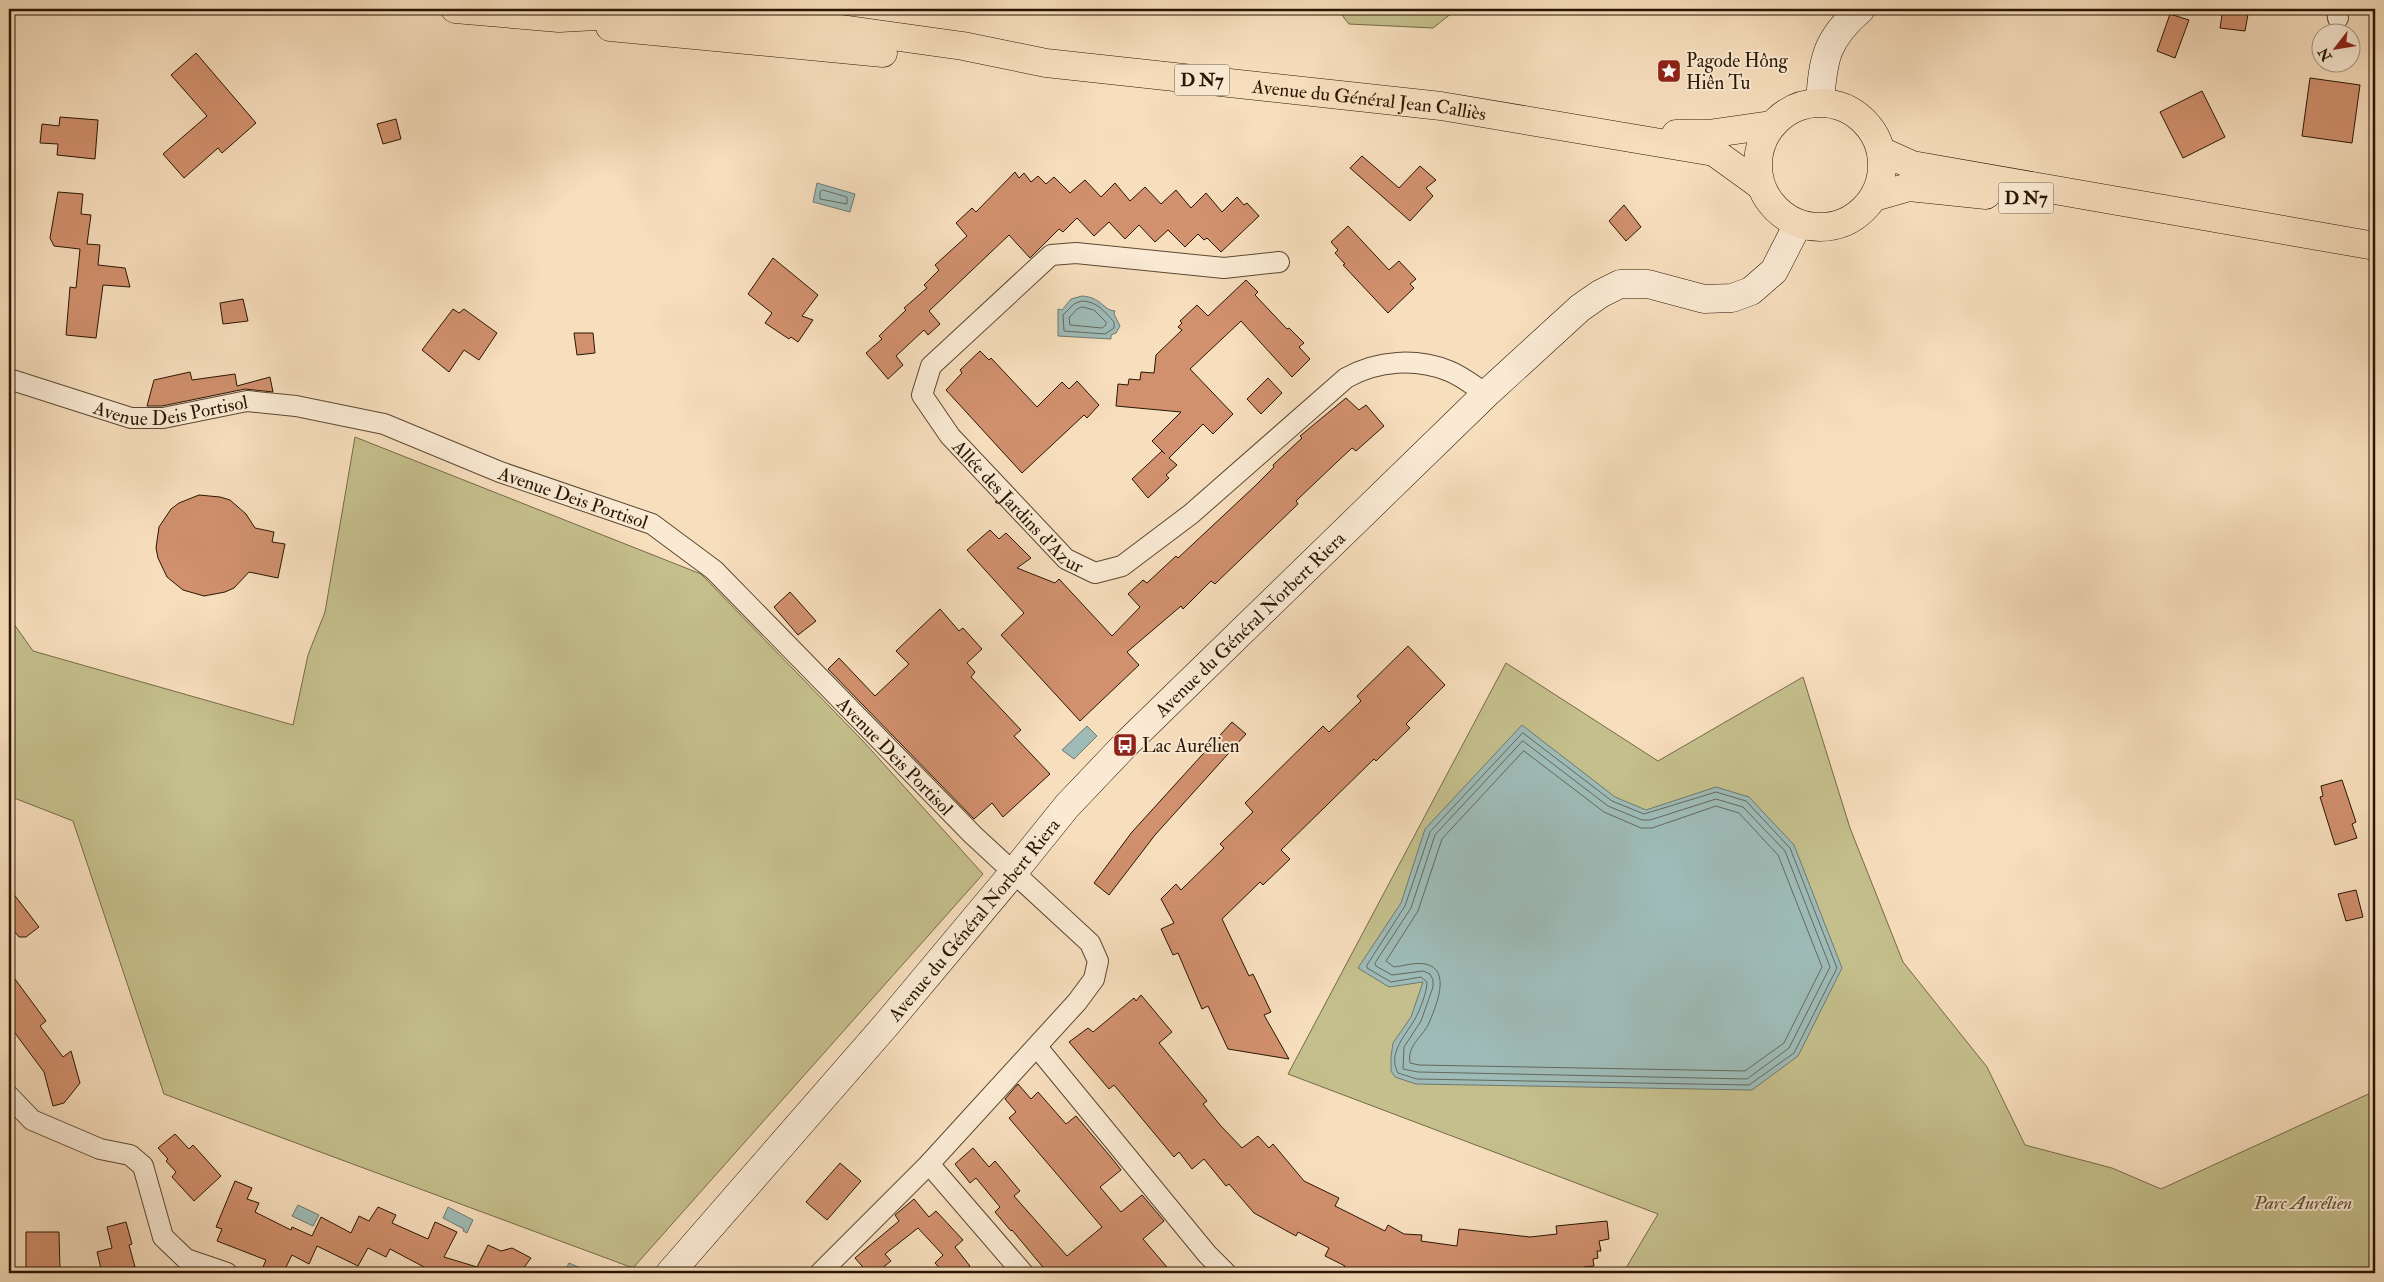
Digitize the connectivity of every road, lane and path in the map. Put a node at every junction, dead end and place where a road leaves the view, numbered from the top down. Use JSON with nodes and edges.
{"nodes":[{"id":1,"x":455,"y":9,"type":"edge"},
{"id":2,"x":1861,"y":9,"type":"edge"},
{"id":3,"x":769,"y":24,"type":"edge"},
{"id":4,"x":809,"y":26,"type":"edge"},
{"id":5,"x":1820,"y":102,"type":"junction"},
{"id":6,"x":1771,"y":125,"type":"junction"},
{"id":7,"x":1604,"y":135,"type":"junction"},
{"id":8,"x":1881,"y":151,"type":"junction"},
{"id":9,"x":1761,"y":186,"type":"junction"},
{"id":10,"x":1874,"y":198,"type":"junction"},
{"id":11,"x":2178,"y":213,"type":"junction"},
{"id":12,"x":1798,"y":224,"type":"junction"},
{"id":13,"x":2375,"y":246,"type":"edge"},
{"id":14,"x":1279,"y":262,"type":"dead end"},
{"id":15,"x":9,"y":380,"type":"edge"},
{"id":16,"x":1486,"y":394,"type":"junction"},
{"id":17,"x":1013,"y":873,"type":"junction"},
{"id":18,"x":1037,"y":1047,"type":"junction"},
{"id":19,"x":9,"y":1096,"type":"edge"},
{"id":20,"x":929,"y":1164,"type":"junction"},
{"id":21,"x":827,"y":1271,"type":"edge"},
{"id":22,"x":227,"y":1273,"type":"edge"},
{"id":23,"x":670,"y":1273,"type":"edge"},
{"id":24,"x":1023,"y":1273,"type":"edge"},
{"id":25,"x":1226,"y":1273,"type":"edge"}],
"edges":[{"from":1,"to":3,"type":"main road","number":"D N7"},
{"from":2,"to":5,"type":"main road"},
{"from":3,"to":4,"type":"main road","number":"D N7"},
{"from":4,"to":7,"type":"main road","name":"Avenue du Général Jean Calliès","number":"D N7"},
{"from":5,"to":6,"type":"main road"},
{"from":5,"to":8,"type":"main road"},
{"from":6,"to":7,"type":"main road","name":"Avenue du Général Jean Calliès","number":"D N7"},
{"from":6,"to":9,"type":"main road"},
{"from":7,"to":9,"type":"main road","name":"Avenue du Général Jean Calliès","number":"D N7"},
{"from":8,"to":10,"type":"main road"},
{"from":8,"to":11,"type":"main road","number":"D N7"},
{"from":9,"to":12,"type":"main road"},
{"from":10,"to":11,"type":"main road","number":"D N7"},
{"from":10,"to":12,"type":"main road"},
{"from":11,"to":13,"type":"main road","number":"D N7"},
{"from":12,"to":16,"type":"main road","name":"Avenue du Général Norbert Riera"},
{"from":14,"to":16,"type":"street","name":"Allée des Jardins d'Azur"},
{"from":15,"to":17,"type":"street","name":"Avenue Deis Portisol"},
{"from":16,"to":17,"type":"main road","name":"Avenue du Général Norbert Riera"},
{"from":17,"to":18,"type":"street","name":"Avenue Deis Portisol"},
{"from":17,"to":23,"type":"main road","name":"Avenue du Général Norbert Riera"},
{"from":18,"to":20,"type":"street"},
{"from":18,"to":25,"type":"street"},
{"from":19,"to":22,"type":"street"},
{"from":20,"to":21,"type":"street"},
{"from":20,"to":24,"type":"street"}]}
